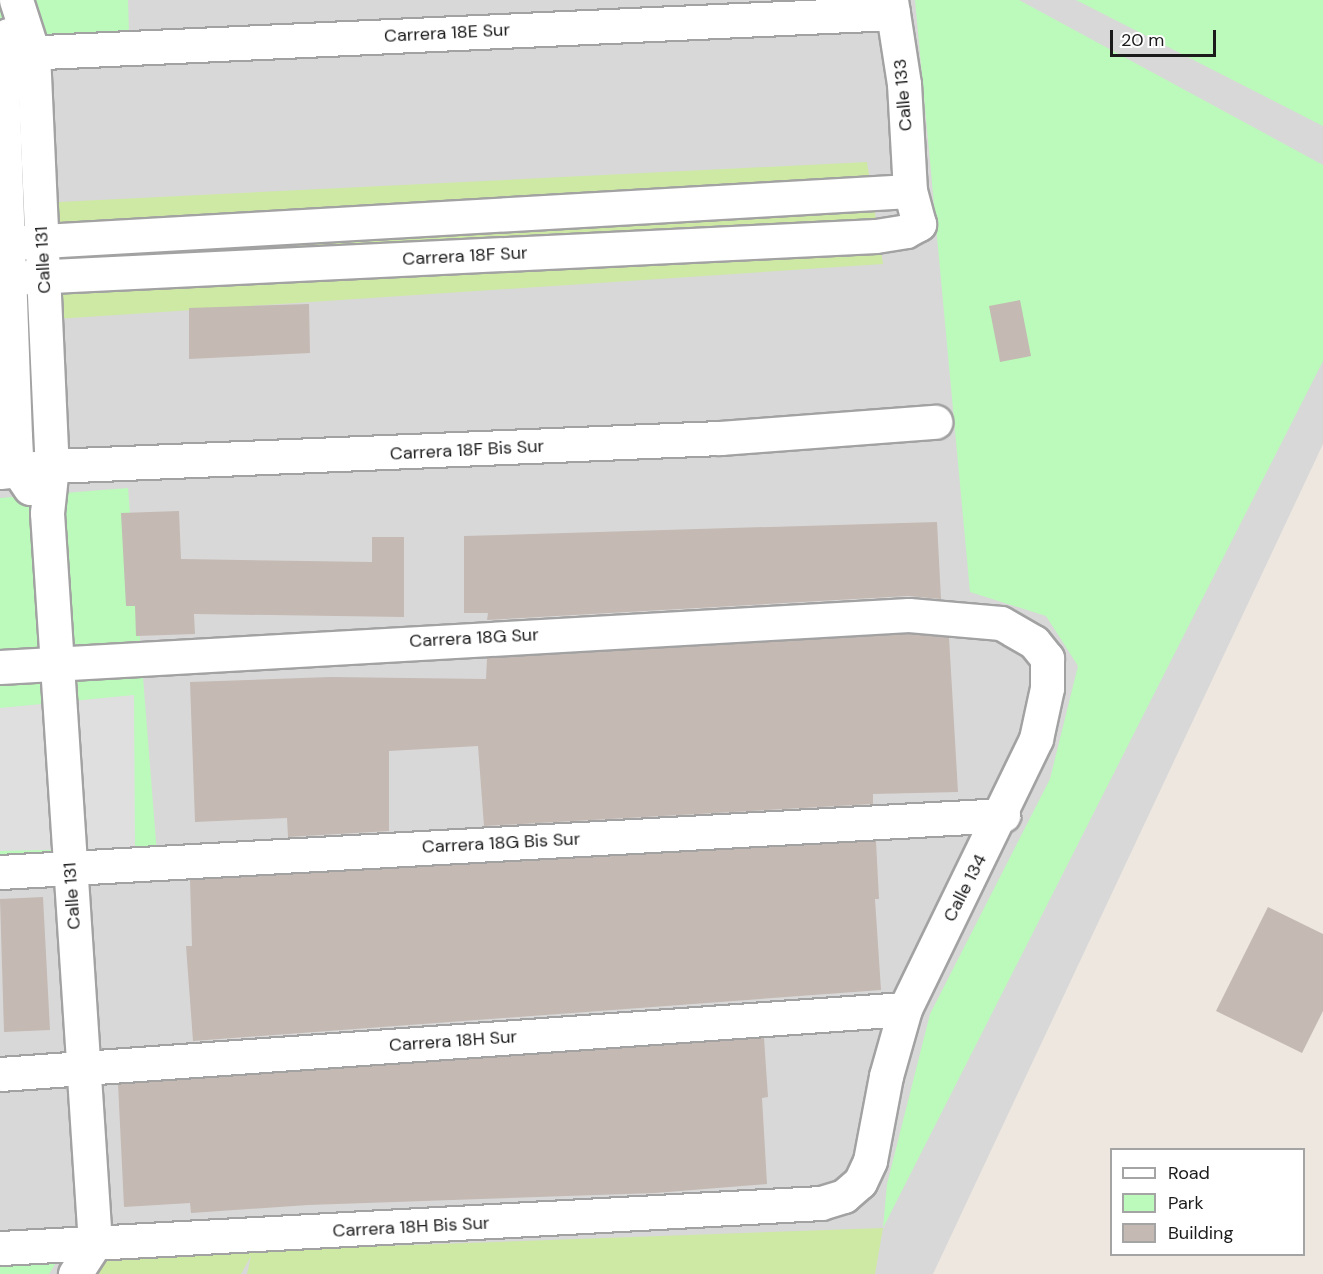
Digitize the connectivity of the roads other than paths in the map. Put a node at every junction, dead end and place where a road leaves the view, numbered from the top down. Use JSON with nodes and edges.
{"nodes":[{"id":1,"x":16,"y":5,"type":"edge"},
{"id":2,"x":892,"y":6,"type":"edge"},
{"id":3,"x":33,"y":53,"type":"junction"},
{"id":4,"x":1,"y":54,"type":"edge"},
{"id":5,"x":35,"y":87,"type":"junction"},
{"id":6,"x":1,"y":89,"type":"edge"},
{"id":7,"x":910,"y":191,"type":"junction"},
{"id":8,"x":919,"y":224,"type":"joint"},
{"id":9,"x":42,"y":242,"type":"junction"},
{"id":10,"x":8,"y":243,"type":"junction"},
{"id":11,"x":44,"y":276,"type":"junction"},
{"id":12,"x":9,"y":278,"type":"junction"},
{"id":13,"x":935,"y":422,"type":"dead end"},
{"id":14,"x":51,"y":433,"type":"junction"},
{"id":15,"x":8,"y":437,"type":"edge"},
{"id":16,"x":52,"y":466,"type":"junction"},
{"id":17,"x":9,"y":470,"type":"edge"},
{"id":18,"x":47,"y":513,"type":"junction"},
{"id":19,"x":948,"y":617,"type":"joint"},
{"id":20,"x":57,"y":663,"type":"junction"},
{"id":21,"x":0,"y":667,"type":"edge"},
{"id":22,"x":1003,"y":815,"type":"junction"},
{"id":23,"x":70,"y":868,"type":"junction"},
{"id":24,"x":0,"y":872,"type":"edge"},
{"id":25,"x":905,"y":1009,"type":"junction"},
{"id":26,"x":83,"y":1068,"type":"junction"},
{"id":27,"x":0,"y":1074,"type":"edge"},
{"id":28,"x":821,"y":1203,"type":"joint"},
{"id":29,"x":95,"y":1243,"type":"junction"},
{"id":30,"x":0,"y":1248,"type":"edge"},
{"id":31,"x":75,"y":1274,"type":"edge"}],
"edges":[{"from":1,"to":3,"type":"street","name":"Calle 131"},
{"from":1,"to":4,"type":"street","name":"Calle 131"},
{"from":2,"to":3,"type":"street","name":"Carrera 18E Sur"},
{"from":2,"to":7,"type":"street","name":"Calle 133"},
{"from":3,"to":4,"type":"street","name":"Carrera 18E Sur"},
{"from":3,"to":5,"type":"street","name":"Calle 131"},
{"from":4,"to":6,"type":"street","name":"Calle 131"},
{"from":5,"to":6,"type":"street"},
{"from":5,"to":9,"type":"street","name":"Calle 131"},
{"from":6,"to":10,"type":"street","name":"Calle 131"},
{"from":7,"to":8,"type":"street","name":"Calle 133"},
{"from":7,"to":9,"type":"street"},
{"from":8,"to":11,"type":"street","name":"Carrera 18F Sur"},
{"from":9,"to":10,"type":"street"},
{"from":9,"to":11,"type":"street","name":"Calle 131"},
{"from":10,"to":12,"type":"street","name":"Calle 131"},
{"from":11,"to":12,"type":"street","name":"Carrera 18F Sur"},
{"from":11,"to":14,"type":"street","name":"Calle 131"},
{"from":12,"to":15,"type":"street","name":"Calle 131"},
{"from":13,"to":16,"type":"street","name":"Carrera 18F Bis Sur"},
{"from":14,"to":15,"type":"street"},
{"from":14,"to":16,"type":"street","name":"Calle 131"},
{"from":15,"to":17,"type":"street","name":"Calle 131"},
{"from":16,"to":17,"type":"street","name":"Carrera 18F Bis Sur"},
{"from":16,"to":18,"type":"street","name":"Calle 131"},
{"from":17,"to":18,"type":"street"},
{"from":18,"to":20,"type":"street","name":"Calle 131"},
{"from":19,"to":20,"type":"street","name":"Carrera 18G Sur"},
{"from":19,"to":22,"type":"street","name":"Calle 134"},
{"from":20,"to":21,"type":"street","name":"Carrera 18G Sur"},
{"from":20,"to":23,"type":"street","name":"Calle 131"},
{"from":22,"to":23,"type":"street","name":"Carrera 18G Bis Sur"},
{"from":22,"to":25,"type":"street","name":"Calle 134"},
{"from":23,"to":24,"type":"street","name":"Carrera 18G Bis Sur"},
{"from":23,"to":26,"type":"street","name":"Calle 131"},
{"from":25,"to":26,"type":"street","name":"Carrera 18H Sur"},
{"from":25,"to":28,"type":"street","name":"Calle 134"},
{"from":26,"to":27,"type":"street","name":"Carrera 18H Sur"},
{"from":26,"to":29,"type":"street","name":"Calle 131"},
{"from":28,"to":29,"type":"street","name":"Carrera 18H Bis Sur"},
{"from":29,"to":30,"type":"street","name":"Carrera 18H Bis Sur"},
{"from":29,"to":31,"type":"street"}]}
